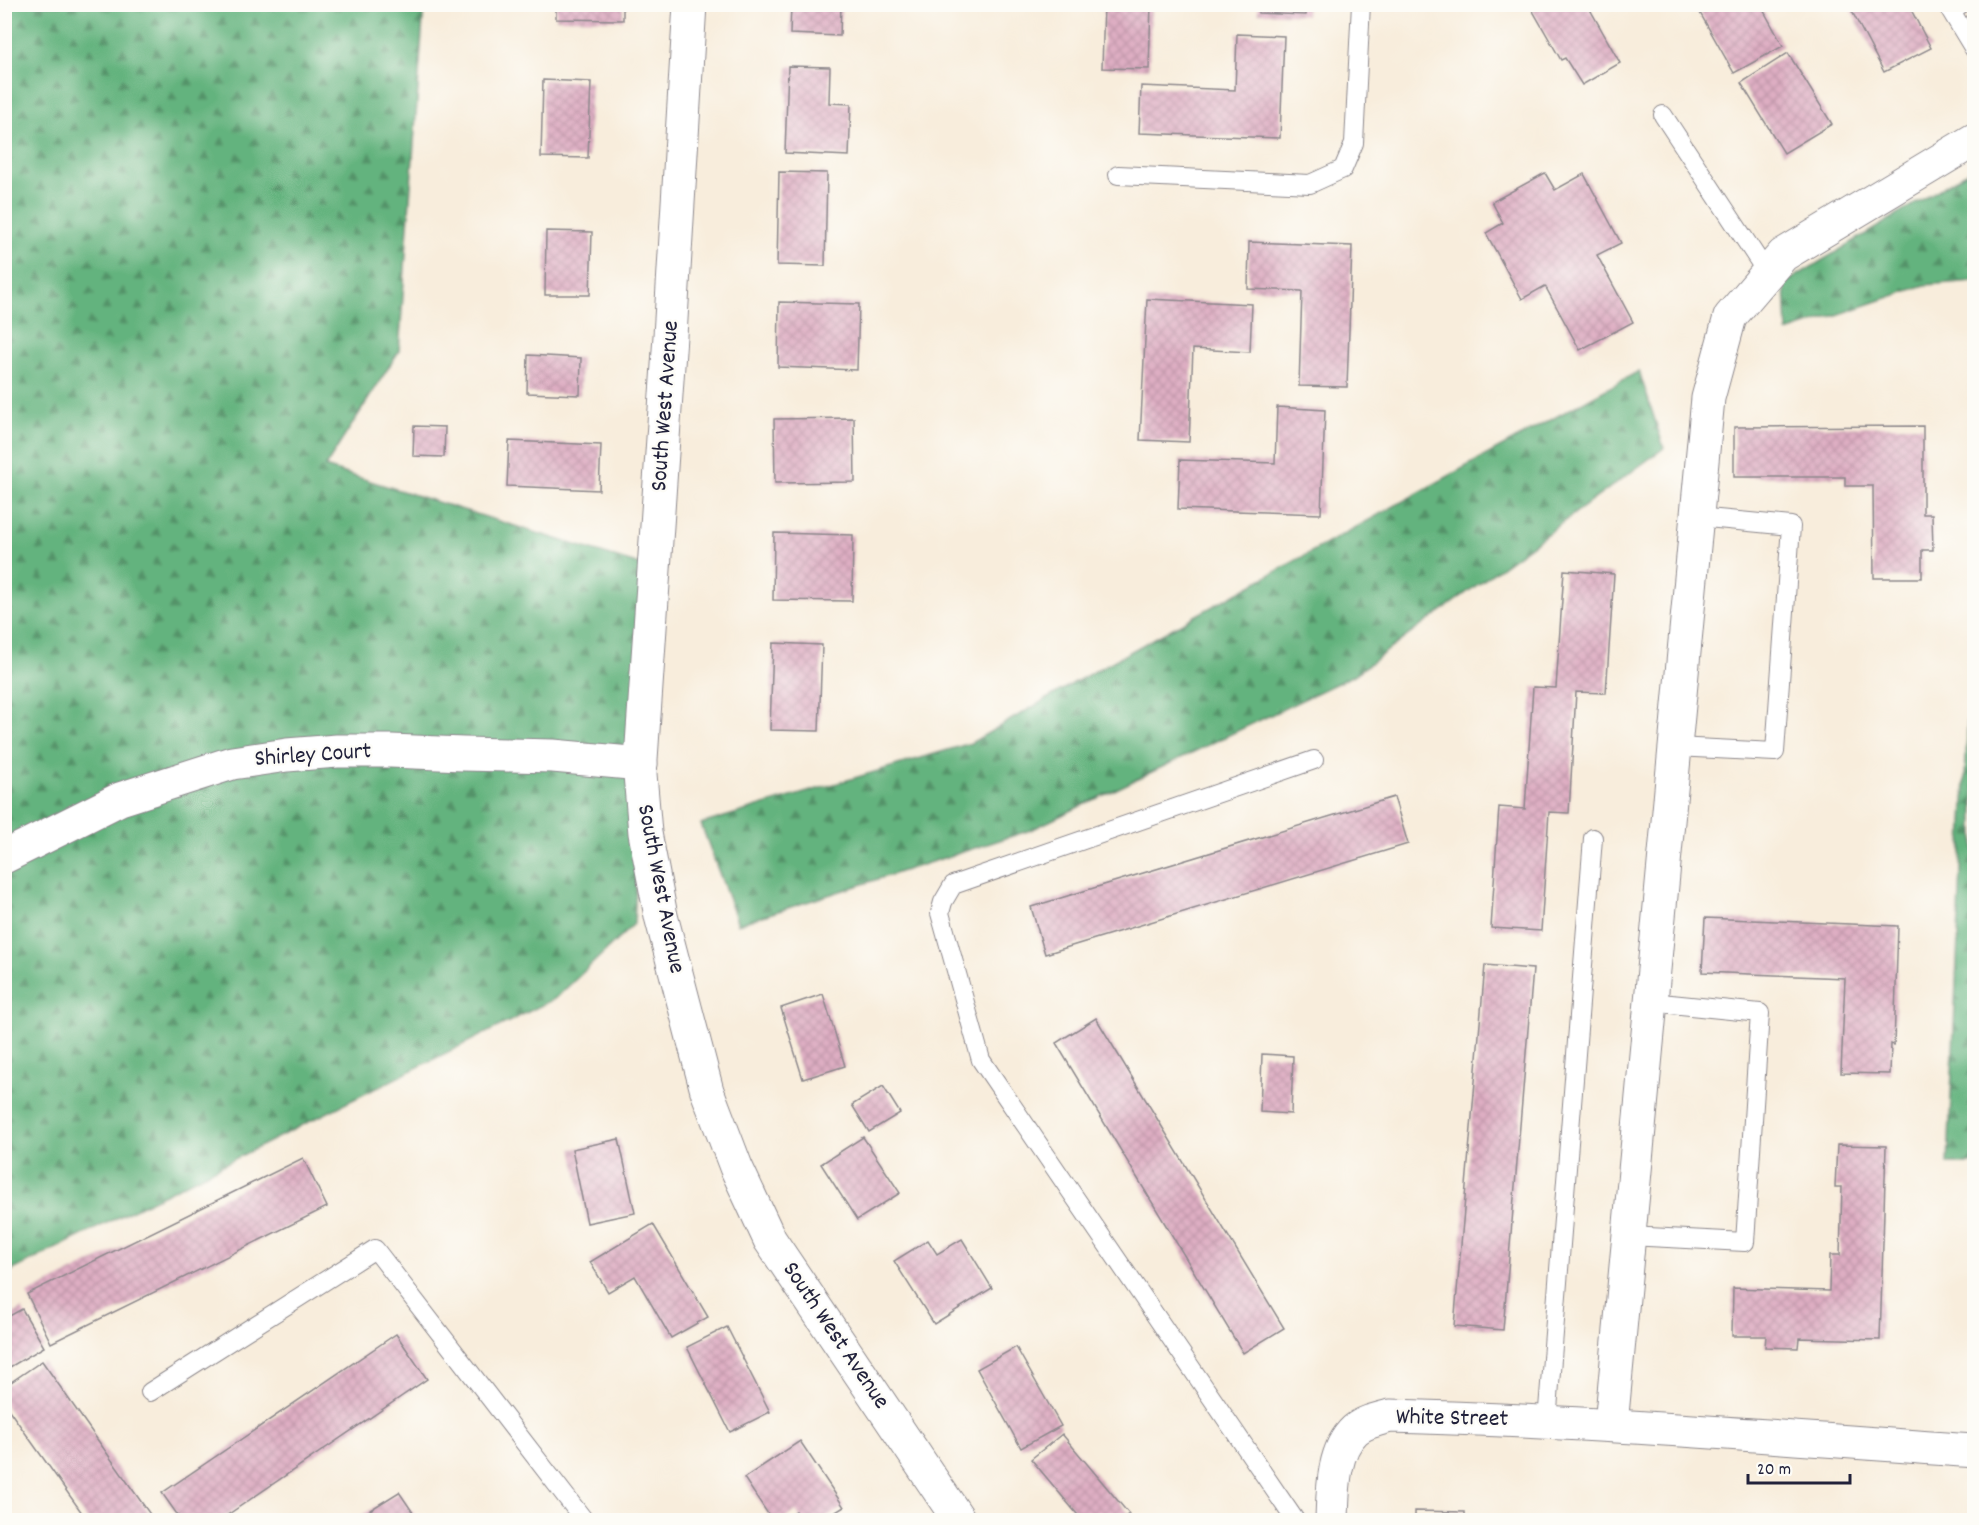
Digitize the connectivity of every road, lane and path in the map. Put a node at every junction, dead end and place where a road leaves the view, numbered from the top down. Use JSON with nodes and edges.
{"nodes":[{"id":1,"x":690,"y":4,"type":"edge"},
{"id":2,"x":1362,"y":4,"type":"edge"},
{"id":3,"x":1961,"y":4,"type":"edge"},
{"id":4,"x":1974,"y":49,"type":"edge"},
{"id":5,"x":1663,"y":115,"type":"dead end"},
{"id":6,"x":1974,"y":140,"type":"edge"},
{"id":7,"x":1118,"y":175,"type":"dead end"},
{"id":8,"x":1767,"y":273,"type":"junction"},
{"id":9,"x":1697,"y":517,"type":"junction"},
{"id":10,"x":1675,"y":747,"type":"junction"},
{"id":11,"x":1314,"y":760,"type":"dead end"},
{"id":12,"x":641,"y":764,"type":"junction"},
{"id":13,"x":1593,"y":838,"type":"dead end"},
{"id":14,"x":4,"y":858,"type":"edge"},
{"id":15,"x":1651,"y":1002,"type":"junction"},
{"id":16,"x":1629,"y":1236,"type":"junction"},
{"id":17,"x":150,"y":1392,"type":"dead end"},
{"id":18,"x":1547,"y":1422,"type":"junction"},
{"id":19,"x":1611,"y":1425,"type":"junction"},
{"id":20,"x":1974,"y":1451,"type":"edge"},
{"id":21,"x":584,"y":1521,"type":"edge"},
{"id":22,"x":959,"y":1521,"type":"edge"},
{"id":23,"x":1295,"y":1521,"type":"edge"},
{"id":24,"x":1332,"y":1521,"type":"edge"}],
"edges":[{"from":1,"to":12,"type":"street","name":"South West Avenue"},
{"from":2,"to":7,"type":"lane"},
{"from":3,"to":4,"type":"lane"},
{"from":5,"to":8,"type":"lane"},
{"from":6,"to":8,"type":"street"},
{"from":8,"to":9,"type":"street"},
{"from":9,"to":10,"type":"street"},
{"from":9,"to":10,"type":"lane"},
{"from":10,"to":15,"type":"street"},
{"from":11,"to":23,"type":"lane"},
{"from":12,"to":14,"type":"street","name":"Shirley Court"},
{"from":12,"to":22,"type":"street","name":"South West Avenue"},
{"from":13,"to":18,"type":"lane"},
{"from":15,"to":16,"type":"street"},
{"from":15,"to":16,"type":"lane"},
{"from":16,"to":19,"type":"street"},
{"from":17,"to":21,"type":"lane"},
{"from":18,"to":19,"type":"street","name":"White Street"},
{"from":18,"to":24,"type":"street","name":"White Street"},
{"from":19,"to":20,"type":"street","name":"White Street"}]}
